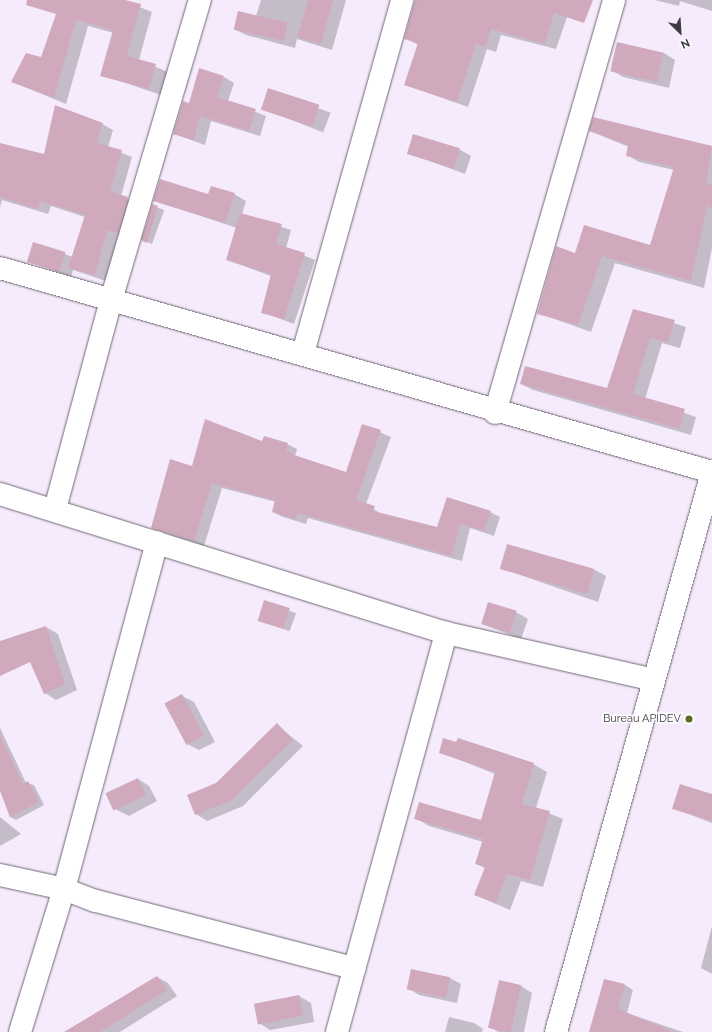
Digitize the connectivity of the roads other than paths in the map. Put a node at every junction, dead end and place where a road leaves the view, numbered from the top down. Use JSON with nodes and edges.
{"nodes":[{"id":1,"x":200,"y":0,"type":"edge"},
{"id":2,"x":402,"y":0,"type":"edge"},
{"id":3,"x":614,"y":0,"type":"edge"},
{"id":4,"x":0,"y":268,"type":"edge"},
{"id":5,"x":110,"y":300,"type":"junction"},
{"id":6,"x":302,"y":353,"type":"junction"},
{"id":7,"x":495,"y":413,"type":"junction"},
{"id":8,"x":712,"y":472,"type":"edge"},
{"id":9,"x":0,"y":494,"type":"edge"},
{"id":10,"x":55,"y":509,"type":"junction"},
{"id":11,"x":157,"y":542,"type":"junction"},
{"id":12,"x":446,"y":633,"type":"junction"},
{"id":13,"x":654,"y":680,"type":"junction"},
{"id":14,"x":0,"y":875,"type":"edge"},
{"id":15,"x":64,"y":889,"type":"junction"},
{"id":16,"x":354,"y":968,"type":"junction"},
{"id":17,"x":20,"y":1032,"type":"edge"},
{"id":18,"x":337,"y":1032,"type":"edge"},
{"id":19,"x":556,"y":1032,"type":"edge"}],
"edges":[{"from":1,"to":5,"type":"street"},
{"from":2,"to":6,"type":"street"},
{"from":3,"to":7,"type":"street"},
{"from":4,"to":5,"type":"street"},
{"from":5,"to":6,"type":"street"},
{"from":5,"to":10,"type":"street"},
{"from":6,"to":7,"type":"street"},
{"from":7,"to":8,"type":"street"},
{"from":8,"to":13,"type":"street"},
{"from":9,"to":10,"type":"street"},
{"from":10,"to":11,"type":"street"},
{"from":11,"to":12,"type":"street"},
{"from":11,"to":15,"type":"street"},
{"from":12,"to":13,"type":"street"},
{"from":12,"to":16,"type":"street"},
{"from":13,"to":19,"type":"street"},
{"from":14,"to":15,"type":"street"},
{"from":15,"to":16,"type":"street"},
{"from":15,"to":17,"type":"street"},
{"from":16,"to":18,"type":"street"}]}
